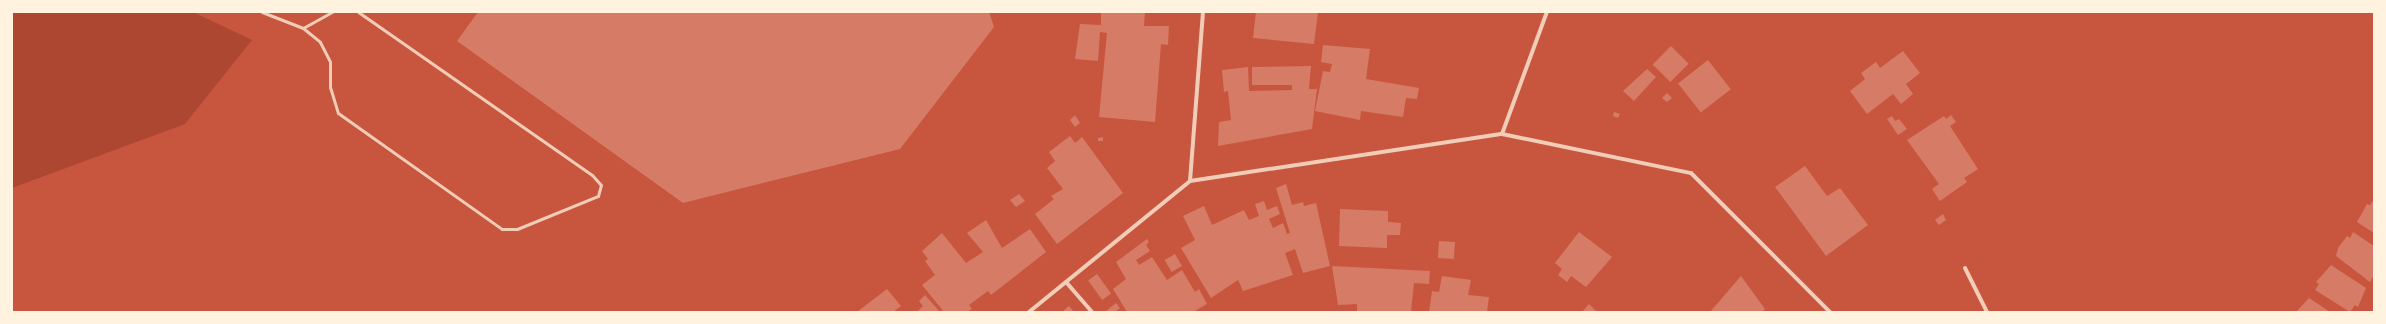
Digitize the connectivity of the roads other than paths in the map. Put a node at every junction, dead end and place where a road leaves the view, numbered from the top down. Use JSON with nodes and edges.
{"nodes":[{"id":1,"x":262,"y":12,"type":"edge"},
{"id":2,"x":332,"y":12,"type":"edge"},
{"id":3,"x":358,"y":12,"type":"edge"},
{"id":4,"x":1203,"y":12,"type":"edge"},
{"id":5,"x":1547,"y":12,"type":"edge"},
{"id":6,"x":303,"y":28,"type":"junction"},
{"id":7,"x":1502,"y":134,"type":"junction"},
{"id":8,"x":1190,"y":181,"type":"junction"},
{"id":9,"x":1965,"y":268,"type":"dead end"},
{"id":10,"x":1066,"y":282,"type":"junction"},
{"id":11,"x":1029,"y":312,"type":"edge"},
{"id":12,"x":1092,"y":312,"type":"edge"},
{"id":13,"x":1830,"y":312,"type":"edge"},
{"id":14,"x":1987,"y":312,"type":"edge"}],
"edges":[{"from":1,"to":6,"type":"lane"},
{"from":2,"to":6,"type":"lane"},
{"from":3,"to":6,"type":"lane"},
{"from":4,"to":8,"type":"street"},
{"from":5,"to":7,"type":"street"},
{"from":7,"to":8,"type":"street"},
{"from":7,"to":13,"type":"street"},
{"from":8,"to":10,"type":"street"},
{"from":9,"to":14,"type":"street"},
{"from":10,"to":11,"type":"street"},
{"from":10,"to":12,"type":"street"}]}
